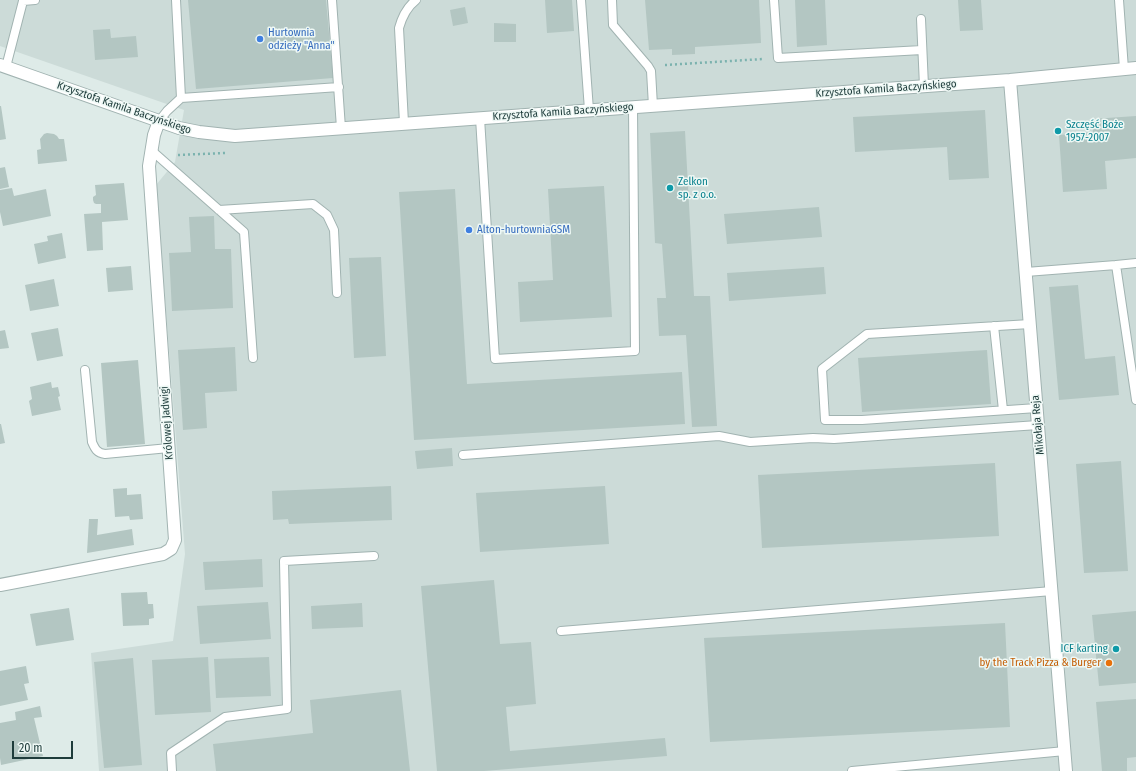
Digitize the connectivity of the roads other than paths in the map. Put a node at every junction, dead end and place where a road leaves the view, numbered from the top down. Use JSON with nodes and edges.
{"nodes":[{"id":1,"x":35,"y":0,"type":"edge"},
{"id":2,"x":176,"y":0,"type":"edge"},
{"id":3,"x":332,"y":0,"type":"edge"},
{"id":4,"x":416,"y":0,"type":"edge"},
{"id":5,"x":581,"y":0,"type":"edge"},
{"id":6,"x":612,"y":0,"type":"edge"},
{"id":7,"x":774,"y":0,"type":"edge"},
{"id":8,"x":1119,"y":0,"type":"edge"},
{"id":9,"x":921,"y":19,"type":"dead end"},
{"id":10,"x":922,"y":50,"type":"junction"},
{"id":11,"x":3,"y":66,"type":"edge"},
{"id":12,"x":1130,"y":69,"type":"edge"},
{"id":13,"x":1010,"y":80,"type":"junction"},
{"id":14,"x":924,"y":86,"type":"junction"},
{"id":15,"x":339,"y":87,"type":"junction"},
{"id":16,"x":181,"y":98,"type":"junction"},
{"id":17,"x":653,"y":106,"type":"junction"},
{"id":18,"x":633,"y":107,"type":"junction"},
{"id":19,"x":589,"y":110,"type":"junction"},
{"id":20,"x":480,"y":118,"type":"junction"},
{"id":21,"x":159,"y":121,"type":"junction"},
{"id":22,"x":404,"y":123,"type":"junction"},
{"id":23,"x":341,"y":128,"type":"junction"},
{"id":24,"x":151,"y":150,"type":"junction"},
{"id":25,"x":219,"y":210,"type":"junction"},
{"id":26,"x":1136,"y":263,"type":"edge"},
{"id":27,"x":1116,"y":265,"type":"junction"},
{"id":28,"x":1026,"y":272,"type":"junction"},
{"id":29,"x":337,"y":293,"type":"dead end"},
{"id":30,"x":1030,"y":324,"type":"junction"},
{"id":31,"x":994,"y":326,"type":"junction"},
{"id":32,"x":252,"y":358,"type":"dead end"},
{"id":33,"x":85,"y":370,"type":"dead end"},
{"id":34,"x":1136,"y":400,"type":"edge"},
{"id":35,"x":1037,"y":408,"type":"junction"},
{"id":36,"x":1003,"y":410,"type":"junction"},
{"id":37,"x":1038,"y":425,"type":"junction"},
{"id":38,"x":169,"y":448,"type":"junction"},
{"id":39,"x":463,"y":455,"type":"dead end"},
{"id":40,"x":374,"y":556,"type":"dead end"},
{"id":41,"x":0,"y":585,"type":"edge"},
{"id":42,"x":1052,"y":591,"type":"junction"},
{"id":43,"x":561,"y":631,"type":"dead end"},
{"id":44,"x":1065,"y":751,"type":"junction"},
{"id":45,"x":172,"y":771,"type":"edge"},
{"id":46,"x":852,"y":771,"type":"edge"},
{"id":47,"x":1066,"y":771,"type":"edge"}],
"edges":[{"from":1,"to":11,"type":"lane"},
{"from":2,"to":16,"type":"lane"},
{"from":3,"to":15,"type":"lane"},
{"from":4,"to":22,"type":"lane"},
{"from":5,"to":19,"type":"lane"},
{"from":6,"to":17,"type":"lane"},
{"from":7,"to":10,"type":"lane"},
{"from":8,"to":12,"type":"lane"},
{"from":9,"to":10,"type":"lane"},
{"from":10,"to":14,"type":"lane"},
{"from":11,"to":21,"type":"street","name":"Krzysztofa Kamila Baczyńskiego"},
{"from":12,"to":13,"type":"street","name":"Krzysztofa Kamila Baczyńskiego"},
{"from":13,"to":14,"type":"street","name":"Krzysztofa Kamila Baczyńskiego"},
{"from":13,"to":28,"type":"street","name":"Mikołaja Reja"},
{"from":14,"to":17,"type":"street","name":"Krzysztofa Kamila Baczyńskiego"},
{"from":15,"to":16,"type":"lane"},
{"from":15,"to":23,"type":"lane"},
{"from":16,"to":21,"type":"lane"},
{"from":17,"to":18,"type":"street","name":"Krzysztofa Kamila Baczyńskiego"},
{"from":18,"to":19,"type":"street","name":"Krzysztofa Kamila Baczyńskiego"},
{"from":18,"to":20,"type":"lane"},
{"from":19,"to":20,"type":"street","name":"Krzysztofa Kamila Baczyńskiego"},
{"from":20,"to":22,"type":"street","name":"Krzysztofa Kamila Baczyńskiego"},
{"from":21,"to":23,"type":"street","name":"Krzysztofa Kamila Baczyńskiego"},
{"from":21,"to":24,"type":"street","name":"Królowej Jadwigi"},
{"from":22,"to":23,"type":"street","name":"Krzysztofa Kamila Baczyńskiego"},
{"from":24,"to":25,"type":"lane"},
{"from":24,"to":38,"type":"street","name":"Królowej Jadwigi"},
{"from":25,"to":29,"type":"lane"},
{"from":25,"to":32,"type":"lane"},
{"from":26,"to":27,"type":"lane"},
{"from":27,"to":28,"type":"lane"},
{"from":27,"to":34,"type":"lane"},
{"from":28,"to":30,"type":"street","name":"Mikołaja Reja"},
{"from":30,"to":31,"type":"lane"},
{"from":30,"to":35,"type":"street","name":"Mikołaja Reja"},
{"from":31,"to":36,"type":"lane"},
{"from":31,"to":36,"type":"lane"},
{"from":33,"to":38,"type":"lane"},
{"from":35,"to":36,"type":"lane"},
{"from":35,"to":37,"type":"street","name":"Mikołaja Reja"},
{"from":37,"to":39,"type":"lane"},
{"from":37,"to":42,"type":"street","name":"Mikołaja Reja"},
{"from":38,"to":41,"type":"street","name":"Królowej Jadwigi"},
{"from":40,"to":45,"type":"lane"},
{"from":42,"to":43,"type":"lane"},
{"from":42,"to":44,"type":"street","name":"Mikołaja Reja"},
{"from":44,"to":46,"type":"lane"},
{"from":44,"to":47,"type":"street","name":"Mikołaja Reja"}]}
